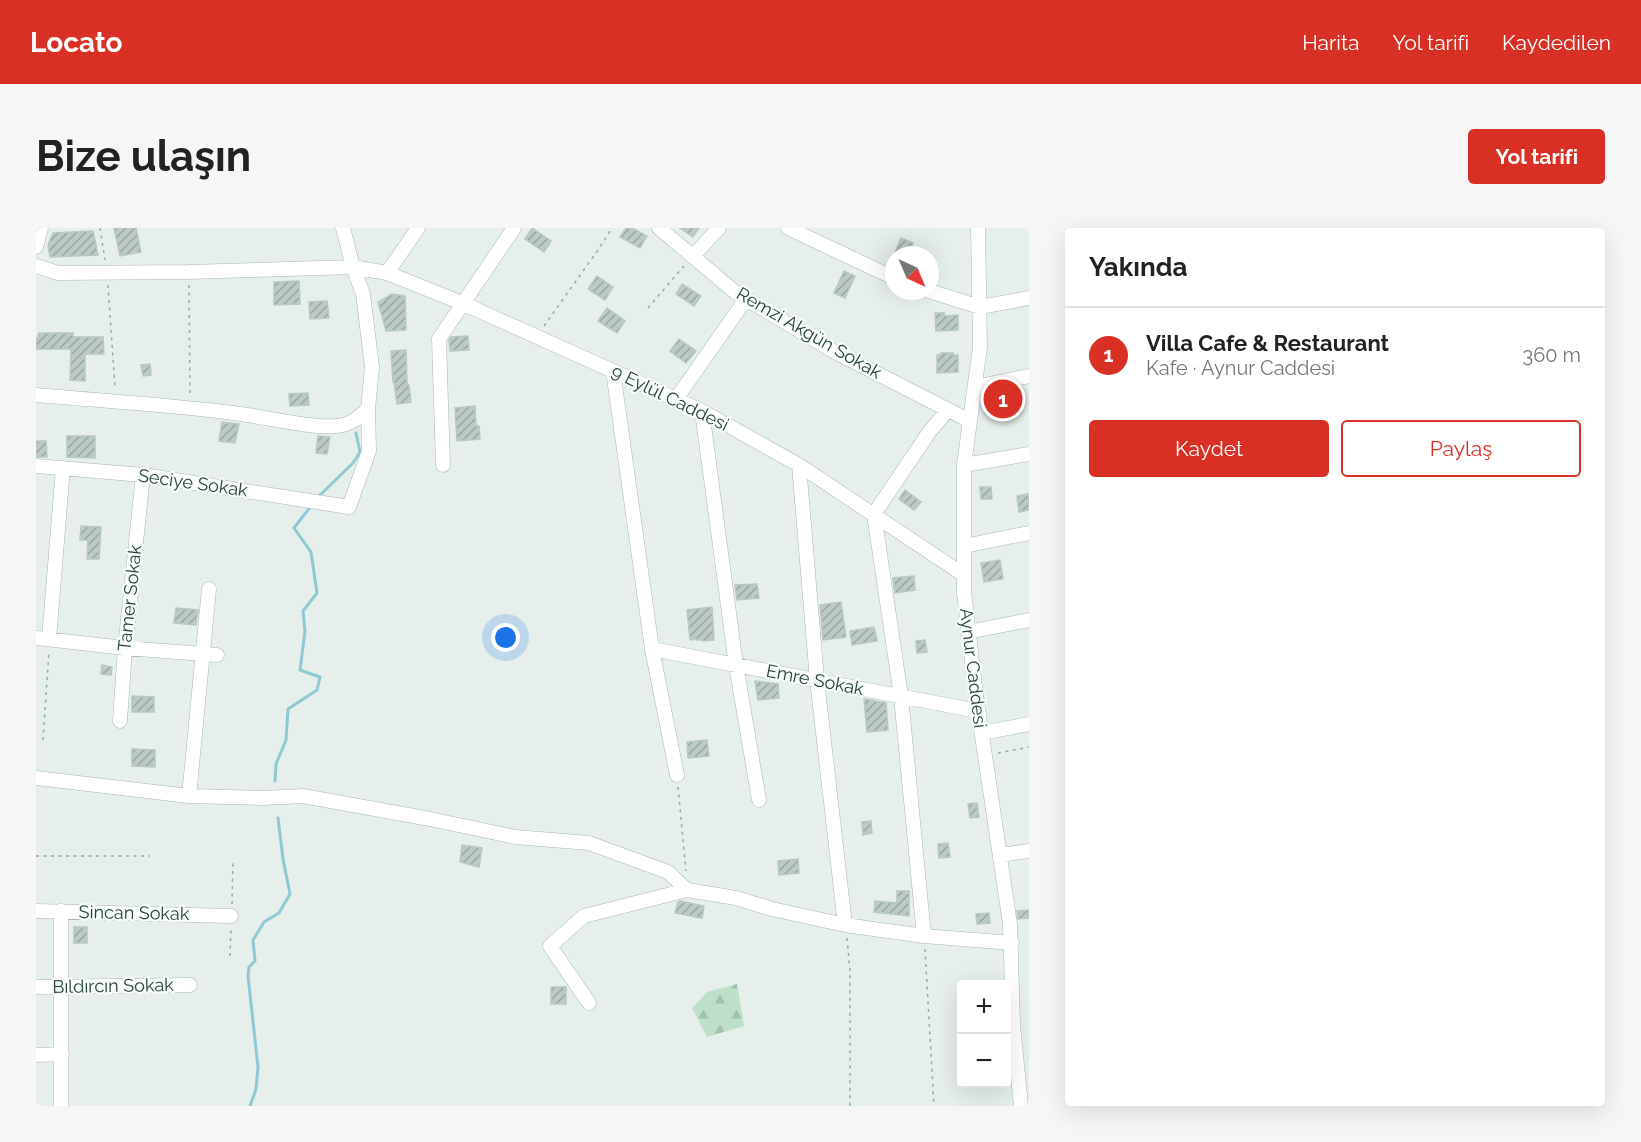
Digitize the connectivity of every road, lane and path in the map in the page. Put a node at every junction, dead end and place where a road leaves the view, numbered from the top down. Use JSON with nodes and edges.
{"nodes":[{"id":1,"x":41,"y":228,"type":"edge"},
{"id":2,"x":100,"y":228,"type":"edge"},
{"id":3,"x":343,"y":228,"type":"edge"},
{"id":4,"x":418,"y":228,"type":"edge"},
{"id":5,"x":514,"y":228,"type":"edge"},
{"id":6,"x":612,"y":228,"type":"edge"},
{"id":7,"x":659,"y":228,"type":"edge"},
{"id":8,"x":719,"y":228,"type":"edge"},
{"id":9,"x":788,"y":228,"type":"edge"},
{"id":10,"x":978,"y":228,"type":"edge"},
{"id":11,"x":36,"y":247,"type":"edge"},
{"id":12,"x":693,"y":256,"type":"junction"},
{"id":13,"x":36,"y":266,"type":"edge"},
{"id":14,"x":353,"y":267,"type":"junction"},
{"id":15,"x":189,"y":272,"type":"junction"},
{"id":16,"x":107,"y":273,"type":"junction"},
{"id":17,"x":387,"y":273,"type":"junction"},
{"id":18,"x":885,"y":274,"type":"edge"},
{"id":19,"x":939,"y":294,"type":"edge"},
{"id":20,"x":746,"y":298,"type":"junction"},
{"id":21,"x":1029,"y":298,"type":"edge"},
{"id":22,"x":462,"y":303,"type":"junction"},
{"id":23,"x":980,"y":307,"type":"junction"},
{"id":24,"x":648,"y":308,"type":"dead end"},
{"id":25,"x":536,"y":336,"type":"junction"},
{"id":26,"x":613,"y":371,"type":"junction"},
{"id":27,"x":1029,"y":376,"type":"edge"},
{"id":28,"x":975,"y":387,"type":"junction"},
{"id":29,"x":36,"y":395,"type":"edge"},
{"id":30,"x":190,"y":396,"type":"dead end"},
{"id":31,"x":676,"y":399,"type":"junction"},
{"id":32,"x":116,"y":401,"type":"junction"},
{"id":33,"x":368,"y":409,"type":"junction"},
{"id":34,"x":948,"y":410,"type":"junction"},
{"id":35,"x":702,"y":411,"type":"junction"},
{"id":36,"x":970,"y":421,"type":"junction"},
{"id":37,"x":1029,"y":454,"type":"edge"},
{"id":38,"x":443,"y":465,"type":"dead end"},
{"id":39,"x":799,"y":465,"type":"junction"},
{"id":40,"x":964,"y":465,"type":"junction"},
{"id":41,"x":36,"y":466,"type":"edge"},
{"id":42,"x":63,"y":468,"type":"junction"},
{"id":43,"x":142,"y":475,"type":"junction"},
{"id":44,"x":874,"y":514,"type":"junction"},
{"id":45,"x":1029,"y":533,"type":"edge"},
{"id":46,"x":964,"y":546,"type":"junction"},
{"id":47,"x":964,"y":575,"type":"junction"},
{"id":48,"x":209,"y":589,"type":"dead end"},
{"id":49,"x":1029,"y":620,"type":"edge"},
{"id":50,"x":968,"y":632,"type":"junction"},
{"id":51,"x":43,"y":638,"type":"edge"},
{"id":52,"x":125,"y":648,"type":"junction"},
{"id":53,"x":652,"y":649,"type":"junction"},
{"id":54,"x":203,"y":654,"type":"junction"},
{"id":55,"x":218,"y":655,"type":"dead end"},
{"id":56,"x":736,"y":665,"type":"junction"},
{"id":57,"x":817,"y":680,"type":"junction"},
{"id":58,"x":901,"y":696,"type":"junction"},
{"id":59,"x":978,"y":711,"type":"junction"},
{"id":60,"x":120,"y":721,"type":"dead end"},
{"id":61,"x":1029,"y":724,"type":"edge"},
{"id":62,"x":982,"y":733,"type":"junction"},
{"id":63,"x":43,"y":740,"type":"dead end"},
{"id":64,"x":1029,"y":747,"type":"edge"},
{"id":65,"x":985,"y":755,"type":"junction"},
{"id":66,"x":677,"y":775,"type":"joint"},
{"id":67,"x":36,"y":778,"type":"edge"},
{"id":68,"x":189,"y":796,"type":"junction"},
{"id":69,"x":759,"y":800,"type":"dead end"},
{"id":70,"x":1029,"y":851,"type":"edge"},
{"id":71,"x":1000,"y":855,"type":"junction"},
{"id":72,"x":36,"y":856,"type":"edge"},
{"id":73,"x":150,"y":856,"type":"dead end"},
{"id":74,"x":687,"y":890,"type":"junction"},
{"id":75,"x":36,"y":911,"type":"edge"},
{"id":76,"x":61,"y":911,"type":"junction"},
{"id":77,"x":231,"y":916,"type":"dead end"},
{"id":78,"x":845,"y":925,"type":"junction"},
{"id":79,"x":924,"y":936,"type":"junction"},
{"id":80,"x":1011,"y":943,"type":"junction"},
{"id":81,"x":190,"y":985,"type":"dead end"},
{"id":82,"x":36,"y":987,"type":"edge"},
{"id":83,"x":62,"y":987,"type":"junction"},
{"id":84,"x":589,"y":1003,"type":"dead end"},
{"id":85,"x":1022,"y":1047,"type":"edge"},
{"id":86,"x":62,"y":1054,"type":"junction"},
{"id":87,"x":36,"y":1055,"type":"edge"},
{"id":88,"x":1023,"y":1103,"type":"edge"},
{"id":89,"x":61,"y":1106,"type":"edge"},
{"id":90,"x":850,"y":1106,"type":"edge"},
{"id":91,"x":934,"y":1106,"type":"edge"}],
"edges":[{"from":1,"to":11,"type":"street"},
{"from":2,"to":16,"type":"path"},
{"from":3,"to":14,"type":"street"},
{"from":4,"to":17,"type":"street"},
{"from":5,"to":22,"type":"street"},
{"from":6,"to":25,"type":"path"},
{"from":7,"to":12,"type":"street","name":"Remzi Akgün Sokak"},
{"from":8,"to":12,"type":"street"},
{"from":9,"to":18,"type":"street"},
{"from":10,"to":23,"type":"street","name":"Aynur Caddesi"},
{"from":12,"to":20,"type":"street","name":"Remzi Akgün Sokak"},
{"from":12,"to":24,"type":"path"},
{"from":13,"to":16,"type":"street","name":"9 Eylül Caddesi"},
{"from":14,"to":15,"type":"street","name":"9 Eylül Caddesi"},
{"from":14,"to":17,"type":"street","name":"9 Eylül Caddesi"},
{"from":14,"to":33,"type":"street"},
{"from":15,"to":16,"type":"street","name":"9 Eylül Caddesi"},
{"from":15,"to":30,"type":"path"},
{"from":16,"to":32,"type":"path"},
{"from":17,"to":22,"type":"street","name":"9 Eylül Caddesi"},
{"from":19,"to":23,"type":"street"},
{"from":20,"to":31,"type":"street"},
{"from":20,"to":34,"type":"street","name":"Remzi Akgün Sokak"},
{"from":21,"to":23,"type":"street"},
{"from":22,"to":25,"type":"street","name":"9 Eylül Caddesi"},
{"from":22,"to":38,"type":"street"},
{"from":23,"to":28,"type":"street","name":"Aynur Caddesi"},
{"from":25,"to":26,"type":"street","name":"9 Eylül Caddesi"},
{"from":26,"to":31,"type":"street","name":"9 Eylül Caddesi"},
{"from":26,"to":53,"type":"street"},
{"from":27,"to":28,"type":"street"},
{"from":28,"to":36,"type":"street","name":"Aynur Caddesi"},
{"from":29,"to":32,"type":"street"},
{"from":31,"to":35,"type":"street","name":"9 Eylül Caddesi"},
{"from":32,"to":33,"type":"street"},
{"from":33,"to":43,"type":"street","name":"Seciye Sokak"},
{"from":34,"to":36,"type":"street","name":"Remzi Akgün Sokak"},
{"from":34,"to":44,"type":"street"},
{"from":35,"to":39,"type":"street","name":"9 Eylül Caddesi"},
{"from":35,"to":56,"type":"street"},
{"from":36,"to":40,"type":"street","name":"Aynur Caddesi"},
{"from":37,"to":40,"type":"street"},
{"from":39,"to":44,"type":"street","name":"9 Eylül Caddesi"},
{"from":39,"to":57,"type":"street"},
{"from":40,"to":46,"type":"street","name":"Aynur Caddesi"},
{"from":41,"to":42,"type":"street","name":"Seciye Sokak"},
{"from":42,"to":43,"type":"street","name":"Seciye Sokak"},
{"from":42,"to":51,"type":"street"},
{"from":43,"to":52,"type":"street","name":"Tamer Sokak"},
{"from":44,"to":47,"type":"street","name":"9 Eylül Caddesi"},
{"from":44,"to":58,"type":"street"},
{"from":45,"to":46,"type":"street"},
{"from":46,"to":47,"type":"street","name":"Aynur Caddesi"},
{"from":47,"to":50,"type":"street","name":"Aynur Caddesi"},
{"from":48,"to":54,"type":"street"},
{"from":49,"to":50,"type":"street"},
{"from":50,"to":59,"type":"street","name":"Aynur Caddesi"},
{"from":51,"to":52,"type":"street"},
{"from":51,"to":63,"type":"path"},
{"from":52,"to":54,"type":"street"},
{"from":52,"to":60,"type":"street","name":"Tamer Sokak"},
{"from":53,"to":56,"type":"street","name":"Emre Sokak"},
{"from":53,"to":66,"type":"street"},
{"from":54,"to":55,"type":"street"},
{"from":54,"to":68,"type":"street"},
{"from":56,"to":57,"type":"street","name":"Emre Sokak"},
{"from":56,"to":69,"type":"street"},
{"from":57,"to":58,"type":"street","name":"Emre Sokak"},
{"from":57,"to":78,"type":"street"},
{"from":58,"to":59,"type":"street","name":"Emre Sokak"},
{"from":58,"to":79,"type":"street"},
{"from":59,"to":62,"type":"street","name":"Aynur Caddesi"},
{"from":61,"to":62,"type":"street"},
{"from":62,"to":65,"type":"street","name":"Aynur Caddesi"},
{"from":64,"to":65,"type":"path"},
{"from":65,"to":71,"type":"street","name":"Aynur Caddesi"},
{"from":66,"to":74,"type":"path"},
{"from":67,"to":68,"type":"street"},
{"from":68,"to":74,"type":"street"},
{"from":70,"to":71,"type":"street"},
{"from":71,"to":80,"type":"street","name":"Aynur Caddesi"},
{"from":72,"to":73,"type":"path"},
{"from":74,"to":78,"type":"street"},
{"from":74,"to":84,"type":"street"},
{"from":75,"to":76,"type":"street","name":"Sincan Sokak"},
{"from":76,"to":77,"type":"street","name":"Sincan Sokak"},
{"from":76,"to":83,"type":"street"},
{"from":78,"to":79,"type":"street"},
{"from":78,"to":90,"type":"path"},
{"from":79,"to":80,"type":"street"},
{"from":79,"to":91,"type":"path"},
{"from":80,"to":85,"type":"street","name":"Aynur Caddesi"},
{"from":81,"to":83,"type":"street","name":"Bıldırcın Sokak"},
{"from":82,"to":83,"type":"street","name":"Bıldırcın Sokak"},
{"from":83,"to":86,"type":"street"},
{"from":85,"to":88,"type":"street","name":"Aynur Caddesi"},
{"from":86,"to":87,"type":"street"},
{"from":86,"to":89,"type":"street"}]}
